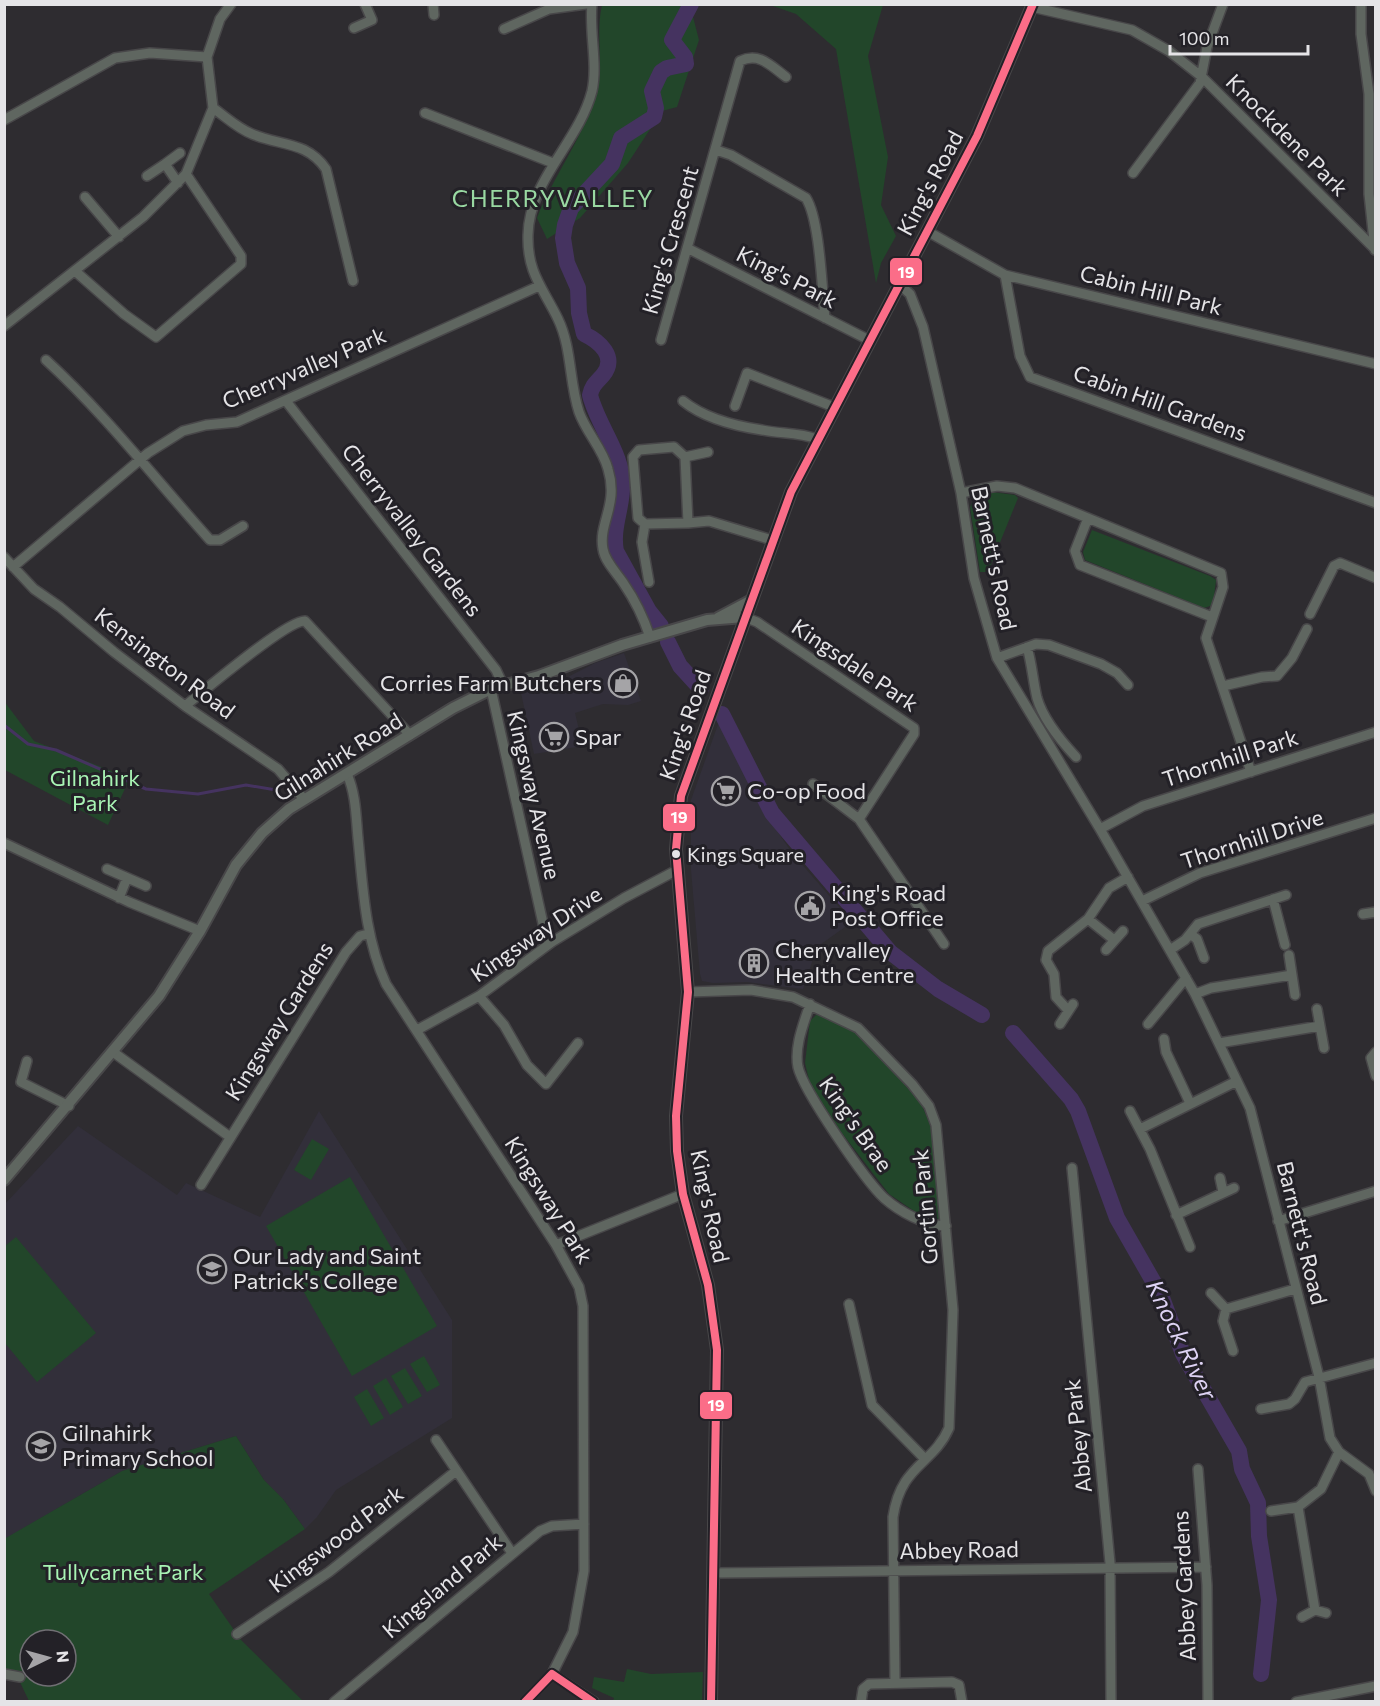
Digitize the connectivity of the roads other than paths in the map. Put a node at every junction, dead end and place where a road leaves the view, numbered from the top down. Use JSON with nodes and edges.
{"nodes":[{"id":1,"x":231,"y":4,"type":"edge"},
{"id":2,"x":365,"y":4,"type":"edge"},
{"id":3,"x":433,"y":4,"type":"edge"},
{"id":4,"x":586,"y":4,"type":"edge"},
{"id":5,"x":592,"y":4,"type":"edge"},
{"id":6,"x":1223,"y":4,"type":"edge"},
{"id":7,"x":1361,"y":4,"type":"edge"},
{"id":8,"x":1032,"y":6,"type":"edge"},
{"id":9,"x":434,"y":15,"type":"dead end"},
{"id":10,"x":354,"y":28,"type":"dead end"},
{"id":11,"x":504,"y":28,"type":"dead end"},
{"id":12,"x":207,"y":57,"type":"junction"},
{"id":13,"x":786,"y":77,"type":"dead end"},
{"id":14,"x":1202,"y":77,"type":"junction"},
{"id":15,"x":213,"y":108,"type":"junction"},
{"id":16,"x":425,"y":112,"type":"dead end"},
{"id":17,"x":4,"y":120,"type":"edge"},
{"id":18,"x":716,"y":150,"type":"junction"},
{"id":19,"x":180,"y":153,"type":"dead end"},
{"id":20,"x":553,"y":163,"type":"junction"},
{"id":21,"x":165,"y":164,"type":"junction"},
{"id":22,"x":1133,"y":173,"type":"dead end"},
{"id":23,"x":186,"y":174,"type":"junction"},
{"id":24,"x":147,"y":176,"type":"dead end"},
{"id":25,"x":178,"y":183,"type":"junction"},
{"id":26,"x":85,"y":197,"type":"dead end"},
{"id":27,"x":927,"y":231,"type":"junction"},
{"id":28,"x":119,"y":237,"type":"junction"},
{"id":29,"x":687,"y":248,"type":"junction"},
{"id":30,"x":1375,"y":250,"type":"edge"},
{"id":31,"x":75,"y":271,"type":"junction"},
{"id":32,"x":1005,"y":275,"type":"junction"},
{"id":33,"x":353,"y":281,"type":"dead end"},
{"id":34,"x":898,"y":284,"type":"junction"},
{"id":35,"x":539,"y":286,"type":"junction"},
{"id":36,"x":825,"y":318,"type":"junction"},
{"id":37,"x":4,"y":326,"type":"edge"},
{"id":38,"x":661,"y":340,"type":"dead end"},
{"id":39,"x":869,"y":340,"type":"junction"},
{"id":40,"x":46,"y":360,"type":"dead end"},
{"id":41,"x":1376,"y":364,"type":"edge"},
{"id":42,"x":286,"y":401,"type":"junction"},
{"id":43,"x":683,"y":401,"type":"dead end"},
{"id":44,"x":735,"y":406,"type":"dead end"},
{"id":45,"x":834,"y":407,"type":"junction"},
{"id":46,"x":817,"y":439,"type":"junction"},
{"id":47,"x":708,"y":452,"type":"dead end"},
{"id":48,"x":685,"y":457,"type":"junction"},
{"id":49,"x":138,"y":460,"type":"junction"},
{"id":50,"x":961,"y":493,"type":"junction"},
{"id":51,"x":1376,"y":503,"type":"edge"},
{"id":52,"x":1088,"y":518,"type":"junction"},
{"id":53,"x":688,"y":523,"type":"junction"},
{"id":54,"x":645,"y":524,"type":"junction"},
{"id":55,"x":243,"y":526,"type":"dead end"},
{"id":56,"x":772,"y":540,"type":"junction"},
{"id":57,"x":4,"y":557,"type":"edge"},
{"id":58,"x":13,"y":567,"type":"junction"},
{"id":59,"x":1376,"y":578,"type":"edge"},
{"id":60,"x":649,"y":582,"type":"dead end"},
{"id":61,"x":750,"y":601,"type":"junction"},
{"id":62,"x":1310,"y":614,"type":"dead end"},
{"id":63,"x":744,"y":617,"type":"junction"},
{"id":64,"x":1212,"y":617,"type":"junction"},
{"id":65,"x":718,"y":618,"type":"junction"},
{"id":66,"x":1307,"y":629,"type":"dead end"},
{"id":67,"x":650,"y":637,"type":"junction"},
{"id":68,"x":1027,"y":647,"type":"junction"},
{"id":69,"x":997,"y":658,"type":"junction"},
{"id":70,"x":503,"y":685,"type":"junction"},
{"id":71,"x":1128,"y":685,"type":"dead end"},
{"id":72,"x":1223,"y":686,"type":"junction"},
{"id":73,"x":491,"y":689,"type":"junction"},
{"id":74,"x":185,"y":706,"type":"junction"},
{"id":75,"x":1376,"y":732,"type":"edge"},
{"id":76,"x":410,"y":735,"type":"junction"},
{"id":77,"x":1076,"y":757,"type":"dead end"},
{"id":78,"x":1251,"y":772,"type":"junction"},
{"id":79,"x":347,"y":774,"type":"junction"},
{"id":80,"x":813,"y":784,"type":"dead end"},
{"id":81,"x":303,"y":798,"type":"junction"},
{"id":82,"x":1376,"y":818,"type":"edge"},
{"id":83,"x":859,"y":819,"type":"junction"},
{"id":84,"x":1100,"y":829,"type":"junction"},
{"id":85,"x":4,"y":843,"type":"edge"},
{"id":86,"x":107,"y":869,"type":"dead end"},
{"id":87,"x":677,"y":870,"type":"junction"},
{"id":88,"x":1128,"y":877,"type":"junction"},
{"id":89,"x":127,"y":878,"type":"junction"},
{"id":90,"x":146,"y":886,"type":"dead end"},
{"id":91,"x":1286,"y":895,"type":"dead end"},
{"id":92,"x":119,"y":898,"type":"junction"},
{"id":93,"x":1273,"y":900,"type":"junction"},
{"id":94,"x":1142,"y":901,"type":"junction"},
{"id":95,"x":1376,"y":912,"type":"edge"},
{"id":96,"x":1363,"y":914,"type":"dead end"},
{"id":97,"x":1088,"y":919,"type":"junction"},
{"id":98,"x":200,"y":931,"type":"junction"},
{"id":99,"x":1123,"y":931,"type":"dead end"},
{"id":100,"x":1190,"y":933,"type":"junction"},
{"id":101,"x":368,"y":934,"type":"junction"},
{"id":102,"x":1113,"y":939,"type":"junction"},
{"id":103,"x":552,"y":942,"type":"junction"},
{"id":104,"x":944,"y":944,"type":"dead end"},
{"id":105,"x":1285,"y":945,"type":"dead end"},
{"id":106,"x":1170,"y":950,"type":"junction"},
{"id":107,"x":1106,"y":951,"type":"dead end"},
{"id":108,"x":1289,"y":954,"type":"dead end"},
{"id":109,"x":1204,"y":958,"type":"dead end"},
{"id":110,"x":1292,"y":975,"type":"junction"},
{"id":111,"x":1186,"y":978,"type":"junction"},
{"id":112,"x":688,"y":992,"type":"junction"},
{"id":113,"x":1195,"y":994,"type":"junction"},
{"id":114,"x":1295,"y":995,"type":"dead end"},
{"id":115,"x":479,"y":996,"type":"junction"},
{"id":116,"x":810,"y":1004,"type":"junction"},
{"id":117,"x":1317,"y":1009,"type":"dead end"},
{"id":118,"x":1060,"y":1024,"type":"dead end"},
{"id":119,"x":1148,"y":1024,"type":"dead end"},
{"id":120,"x":1320,"y":1026,"type":"junction"},
{"id":121,"x":417,"y":1030,"type":"junction"},
{"id":122,"x":1164,"y":1039,"type":"dead end"},
{"id":123,"x":1219,"y":1042,"type":"junction"},
{"id":124,"x":578,"y":1043,"type":"dead end"},
{"id":125,"x":1324,"y":1048,"type":"dead end"},
{"id":126,"x":113,"y":1052,"type":"junction"},
{"id":127,"x":1167,"y":1052,"type":"junction"},
{"id":128,"x":1376,"y":1052,"type":"edge"},
{"id":129,"x":1157,"y":1056,"type":"dead end"},
{"id":130,"x":27,"y":1061,"type":"dead end"},
{"id":131,"x":1376,"y":1076,"type":"edge"},
{"id":132,"x":1237,"y":1081,"type":"junction"},
{"id":133,"x":1190,"y":1103,"type":"junction"},
{"id":134,"x":69,"y":1106,"type":"junction"},
{"id":135,"x":1130,"y":1111,"type":"dead end"},
{"id":136,"x":1140,"y":1130,"type":"junction"},
{"id":137,"x":230,"y":1137,"type":"junction"},
{"id":138,"x":1072,"y":1168,"type":"dead end"},
{"id":139,"x":1220,"y":1178,"type":"dead end"},
{"id":140,"x":4,"y":1180,"type":"edge"},
{"id":141,"x":201,"y":1185,"type":"dead end"},
{"id":142,"x":1234,"y":1188,"type":"dead end"},
{"id":143,"x":1376,"y":1191,"type":"edge"},
{"id":144,"x":1223,"y":1192,"type":"junction"},
{"id":145,"x":683,"y":1194,"type":"junction"},
{"id":146,"x":1176,"y":1215,"type":"junction"},
{"id":147,"x":1278,"y":1221,"type":"junction"},
{"id":148,"x":946,"y":1226,"type":"junction"},
{"id":149,"x":556,"y":1245,"type":"junction"},
{"id":150,"x":1190,"y":1247,"type":"dead end"},
{"id":151,"x":1295,"y":1288,"type":"junction"},
{"id":152,"x":1211,"y":1293,"type":"dead end"},
{"id":153,"x":849,"y":1304,"type":"dead end"},
{"id":154,"x":1226,"y":1309,"type":"junction"},
{"id":155,"x":1233,"y":1351,"type":"dead end"},
{"id":156,"x":1376,"y":1363,"type":"edge"},
{"id":157,"x":1319,"y":1377,"type":"junction"},
{"id":158,"x":1261,"y":1409,"type":"dead end"},
{"id":159,"x":436,"y":1440,"type":"dead end"},
{"id":160,"x":1339,"y":1452,"type":"junction"},
{"id":161,"x":924,"y":1458,"type":"junction"},
{"id":162,"x":1198,"y":1468,"type":"dead end"},
{"id":163,"x":456,"y":1471,"type":"junction"},
{"id":164,"x":1376,"y":1491,"type":"edge"},
{"id":165,"x":1298,"y":1507,"type":"junction"},
{"id":166,"x":1271,"y":1511,"type":"dead end"},
{"id":167,"x":584,"y":1524,"type":"junction"},
{"id":168,"x":512,"y":1553,"type":"junction"},
{"id":169,"x":1206,"y":1567,"type":"junction"},
{"id":170,"x":1110,"y":1568,"type":"junction"},
{"id":171,"x":893,"y":1570,"type":"junction"},
{"id":172,"x":714,"y":1573,"type":"junction"},
{"id":173,"x":1314,"y":1610,"type":"junction"},
{"id":174,"x":1326,"y":1613,"type":"dead end"},
{"id":175,"x":1302,"y":1617,"type":"dead end"},
{"id":176,"x":237,"y":1635,"type":"dead end"},
{"id":177,"x":552,"y":1674,"type":"junction"},
{"id":178,"x":895,"y":1682,"type":"junction"},
{"id":179,"x":1376,"y":1686,"type":"edge"},
{"id":180,"x":334,"y":1701,"type":"edge"},
{"id":181,"x":525,"y":1701,"type":"edge"},
{"id":182,"x":594,"y":1701,"type":"edge"},
{"id":183,"x":711,"y":1701,"type":"edge"},
{"id":184,"x":861,"y":1701,"type":"edge"},
{"id":185,"x":962,"y":1701,"type":"edge"},
{"id":186,"x":1111,"y":1701,"type":"edge"},
{"id":187,"x":1208,"y":1701,"type":"edge"},
{"id":188,"x":1301,"y":1701,"type":"edge"}],
"edges":[{"from":1,"to":12,"type":"street"},
{"from":2,"to":10,"type":"street"},
{"from":3,"to":9,"type":"street"},
{"from":4,"to":11,"type":"street"},
{"from":5,"to":20,"type":"street"},
{"from":6,"to":14,"type":"street"},
{"from":7,"to":30,"type":"street"},
{"from":8,"to":14,"type":"street","name":"Knockdene Park"},
{"from":8,"to":27,"type":"street","name":"King's Road"},
{"from":12,"to":15,"type":"street"},
{"from":12,"to":17,"type":"street"},
{"from":13,"to":18,"type":"street","name":"King's Crescent"},
{"from":14,"to":22,"type":"street"},
{"from":14,"to":30,"type":"street","name":"Knockdene Park"},
{"from":15,"to":23,"type":"street"},
{"from":15,"to":33,"type":"street"},
{"from":16,"to":20,"type":"street"},
{"from":18,"to":29,"type":"street","name":"King's Crescent"},
{"from":18,"to":36,"type":"street","name":"King's Crescent"},
{"from":19,"to":21,"type":"street"},
{"from":20,"to":35,"type":"street"},
{"from":21,"to":24,"type":"street"},
{"from":21,"to":25,"type":"street"},
{"from":23,"to":25,"type":"street"},
{"from":23,"to":31,"type":"street"},
{"from":25,"to":28,"type":"street"},
{"from":26,"to":28,"type":"street"},
{"from":27,"to":32,"type":"street","name":"Cabin Hill Park"},
{"from":27,"to":34,"type":"street","name":"King's Road"},
{"from":28,"to":31,"type":"street"},
{"from":29,"to":36,"type":"street","name":"King's Park"},
{"from":29,"to":38,"type":"street","name":"King's Crescent"},
{"from":31,"to":37,"type":"street"},
{"from":32,"to":41,"type":"street","name":"Cabin Hill Park"},
{"from":32,"to":51,"type":"street","name":"Cabin Hill Gardens"},
{"from":34,"to":39,"type":"street","name":"King's Road"},
{"from":34,"to":50,"type":"street","name":"Barnett's Road"},
{"from":35,"to":42,"type":"street","name":"Cherryvalley Park"},
{"from":35,"to":67,"type":"street"},
{"from":36,"to":39,"type":"street","name":"King's Park"},
{"from":39,"to":45,"type":"street","name":"King's Road"},
{"from":40,"to":49,"type":"street"},
{"from":42,"to":49,"type":"street","name":"Cherryvalley Park"},
{"from":42,"to":70,"type":"street","name":"Cherryvalley Gardens"},
{"from":43,"to":46,"type":"street"},
{"from":44,"to":45,"type":"street"},
{"from":45,"to":46,"type":"street","name":"King's Road"},
{"from":46,"to":56,"type":"street","name":"King's Road"},
{"from":47,"to":48,"type":"street"},
{"from":48,"to":53,"type":"street"},
{"from":48,"to":54,"type":"street"},
{"from":49,"to":55,"type":"street"},
{"from":49,"to":58,"type":"street","name":"Cherryvalley Park"},
{"from":50,"to":52,"type":"street"},
{"from":50,"to":69,"type":"street","name":"Barnett's Road"},
{"from":52,"to":64,"type":"street"},
{"from":52,"to":64,"type":"street"},
{"from":53,"to":54,"type":"street"},
{"from":53,"to":56,"type":"street"},
{"from":54,"to":60,"type":"street"},
{"from":56,"to":61,"type":"street","name":"King's Road"},
{"from":57,"to":58,"type":"street","name":"Kensington Road"},
{"from":58,"to":74,"type":"street","name":"Kensington Road"},
{"from":59,"to":62,"type":"street"},
{"from":61,"to":63,"type":"street","name":"King's Road"},
{"from":61,"to":65,"type":"street"},
{"from":63,"to":65,"type":"street","name":"Gilnahirk Road"},
{"from":63,"to":83,"type":"street","name":"Kingsdale Park"},
{"from":63,"to":87,"type":"street","name":"King's Road"},
{"from":64,"to":72,"type":"street"},
{"from":65,"to":67,"type":"street","name":"Gilnahirk Road"},
{"from":66,"to":72,"type":"street"},
{"from":67,"to":70,"type":"street","name":"Gilnahirk Road"},
{"from":68,"to":69,"type":"street"},
{"from":68,"to":71,"type":"street"},
{"from":68,"to":77,"type":"street"},
{"from":69,"to":84,"type":"street","name":"Barnett's Road"},
{"from":70,"to":73,"type":"street","name":"Gilnahirk Road"},
{"from":72,"to":78,"type":"street"},
{"from":73,"to":76,"type":"street","name":"Gilnahirk Road"},
{"from":73,"to":103,"type":"street","name":"Kingsway Avenue"},
{"from":74,"to":76,"type":"street"},
{"from":74,"to":81,"type":"street","name":"Kensington Road"},
{"from":75,"to":78,"type":"street","name":"Thornhill Park"},
{"from":76,"to":79,"type":"street","name":"Gilnahirk Road"},
{"from":78,"to":84,"type":"street","name":"Thornhill Park"},
{"from":79,"to":81,"type":"street","name":"Gilnahirk Road"},
{"from":79,"to":101,"type":"street","name":"Kingsway Park"},
{"from":80,"to":83,"type":"street"},
{"from":81,"to":98,"type":"street","name":"Gilnahirk Road"},
{"from":82,"to":94,"type":"street","name":"Thornhill Drive"},
{"from":83,"to":104,"type":"street"},
{"from":84,"to":88,"type":"street","name":"Barnett's Road"},
{"from":85,"to":92,"type":"street"},
{"from":86,"to":89,"type":"street"},
{"from":87,"to":103,"type":"street","name":"Kingsway Drive"},
{"from":87,"to":112,"type":"street","name":"King's Road"},
{"from":88,"to":94,"type":"street","name":"Barnett's Road"},
{"from":88,"to":97,"type":"street"},
{"from":89,"to":90,"type":"street"},
{"from":89,"to":92,"type":"street"},
{"from":91,"to":93,"type":"street"},
{"from":92,"to":98,"type":"street"},
{"from":93,"to":100,"type":"street"},
{"from":93,"to":105,"type":"street"},
{"from":94,"to":106,"type":"street","name":"Barnett's Road"},
{"from":95,"to":96,"type":"street"},
{"from":97,"to":102,"type":"street"},
{"from":97,"to":118,"type":"street"},
{"from":98,"to":126,"type":"street","name":"Gilnahirk Road"},
{"from":99,"to":102,"type":"street"},
{"from":100,"to":106,"type":"street"},
{"from":100,"to":109,"type":"street"},
{"from":101,"to":121,"type":"street","name":"Kingsway Park"},
{"from":101,"to":137,"type":"street","name":"Kingsway Gardens"},
{"from":102,"to":107,"type":"street"},
{"from":103,"to":115,"type":"street","name":"Kingsway Drive"},
{"from":106,"to":111,"type":"street","name":"Barnett's Road"},
{"from":108,"to":110,"type":"street"},
{"from":110,"to":113,"type":"street"},
{"from":110,"to":114,"type":"street"},
{"from":111,"to":113,"type":"street","name":"Barnett's Road"},
{"from":111,"to":119,"type":"street"},
{"from":112,"to":116,"type":"street","name":"Gortin Park"},
{"from":112,"to":145,"type":"street","name":"King's Road"},
{"from":113,"to":123,"type":"street","name":"Barnett's Road"},
{"from":115,"to":121,"type":"street","name":"Kingsway Drive"},
{"from":115,"to":124,"type":"street"},
{"from":116,"to":148,"type":"street","name":"Gortin Park"},
{"from":116,"to":148,"type":"street","name":"King's Brae"},
{"from":117,"to":120,"type":"street"},
{"from":120,"to":123,"type":"street"},
{"from":120,"to":125,"type":"street"},
{"from":121,"to":149,"type":"street","name":"Kingsway Park"},
{"from":122,"to":127,"type":"street"},
{"from":123,"to":132,"type":"street","name":"Barnett's Road"},
{"from":126,"to":134,"type":"street","name":"Gilnahirk Road"},
{"from":126,"to":137,"type":"street","name":"Kingsway Gardens"},
{"from":127,"to":129,"type":"street"},
{"from":127,"to":133,"type":"street"},
{"from":128,"to":131,"type":"street"},
{"from":130,"to":134,"type":"street"},
{"from":132,"to":133,"type":"street"},
{"from":132,"to":147,"type":"street","name":"Barnett's Road"},
{"from":133,"to":136,"type":"street"},
{"from":134,"to":140,"type":"street","name":"Gilnahirk Road"},
{"from":135,"to":136,"type":"street"},
{"from":136,"to":146,"type":"street"},
{"from":137,"to":141,"type":"street","name":"Kingsway Gardens"},
{"from":138,"to":170,"type":"street","name":"Abbey Park"},
{"from":139,"to":144,"type":"street"},
{"from":142,"to":144,"type":"street"},
{"from":143,"to":147,"type":"street"},
{"from":144,"to":146,"type":"street"},
{"from":145,"to":149,"type":"street"},
{"from":145,"to":172,"type":"street","name":"King's Road"},
{"from":146,"to":150,"type":"street"},
{"from":147,"to":151,"type":"street","name":"Barnett's Road"},
{"from":148,"to":161,"type":"street","name":"Gortin Park"},
{"from":149,"to":167,"type":"street","name":"Kingsway Park"},
{"from":151,"to":154,"type":"street"},
{"from":151,"to":157,"type":"street","name":"Barnett's Road"},
{"from":152,"to":154,"type":"street"},
{"from":153,"to":161,"type":"street"},
{"from":154,"to":155,"type":"street"},
{"from":156,"to":157,"type":"street"},
{"from":157,"to":158,"type":"street"},
{"from":157,"to":160,"type":"street","name":"Barnett's Road"},
{"from":159,"to":163,"type":"street"},
{"from":160,"to":164,"type":"street"},
{"from":160,"to":165,"type":"street"},
{"from":161,"to":171,"type":"street","name":"Gortin Park"},
{"from":162,"to":169,"type":"street","name":"Abbey Gardens"},
{"from":163,"to":168,"type":"street"},
{"from":163,"to":176,"type":"street","name":"Kingswood Park"},
{"from":165,"to":166,"type":"street"},
{"from":165,"to":173,"type":"street"},
{"from":167,"to":168,"type":"street","name":"Kingsland Park"},
{"from":167,"to":177,"type":"street","name":"Kingsway Park"},
{"from":168,"to":180,"type":"street","name":"Kingsland Park"},
{"from":169,"to":170,"type":"street","name":"Abbey Road"},
{"from":169,"to":187,"type":"street","name":"Abbey Gardens"},
{"from":170,"to":171,"type":"street","name":"Abbey Road"},
{"from":170,"to":186,"type":"street","name":"Abbey Park"},
{"from":171,"to":172,"type":"street","name":"Abbey Road"},
{"from":171,"to":178,"type":"street","name":"Gortin Park"},
{"from":172,"to":183,"type":"street","name":"King's Road"},
{"from":173,"to":174,"type":"street"},
{"from":173,"to":175,"type":"street"},
{"from":177,"to":181,"type":"street"},
{"from":177,"to":182,"type":"street"},
{"from":178,"to":184,"type":"street"},
{"from":178,"to":185,"type":"street"},
{"from":179,"to":188,"type":"street"}]}
